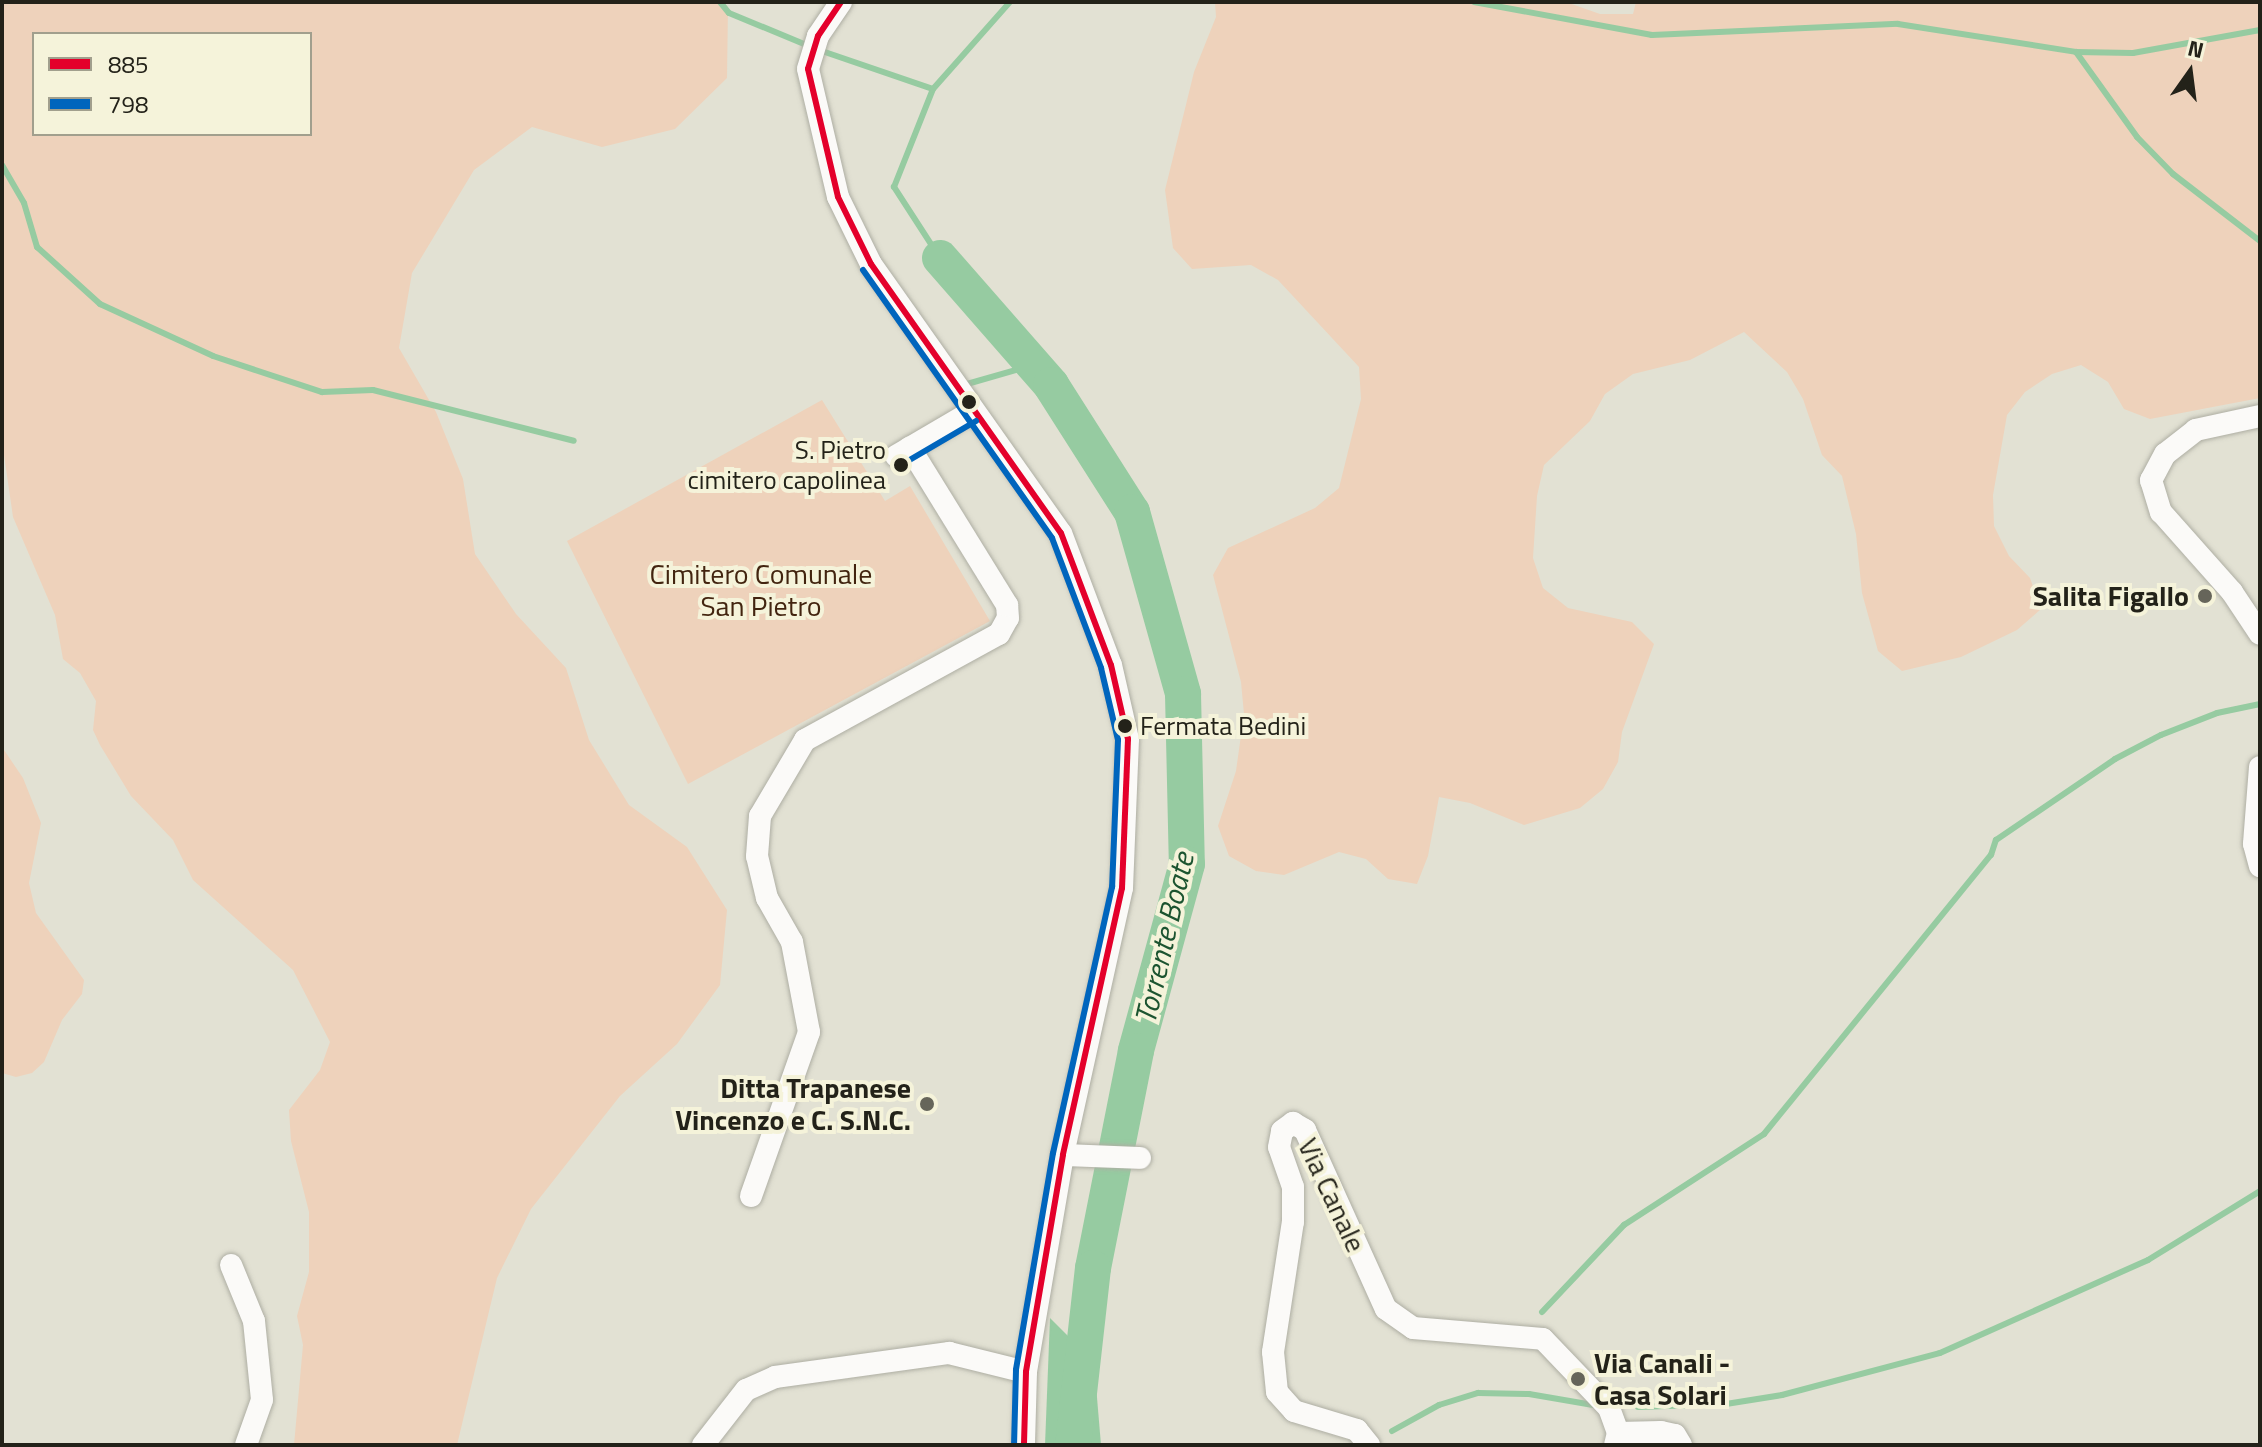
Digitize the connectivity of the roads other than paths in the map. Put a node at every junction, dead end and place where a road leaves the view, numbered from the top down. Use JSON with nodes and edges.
{"nodes":[{"id":1,"x":841,"y":2,"type":"edge"},
{"id":2,"x":971,"y":412,"type":"junction"},
{"id":3,"x":2260,"y":416,"type":"edge"},
{"id":4,"x":2260,"y":634,"type":"edge"},
{"id":5,"x":2260,"y":767,"type":"edge"},
{"id":6,"x":2260,"y":866,"type":"edge"},
{"id":7,"x":1063,"y":1155,"type":"junction"},
{"id":8,"x":1132,"y":1159,"type":"dead end"},
{"id":9,"x":751,"y":1196,"type":"dead end"},
{"id":10,"x":231,"y":1265,"type":"dead end"},
{"id":11,"x":1026,"y":1372,"type":"junction"},
{"id":12,"x":1616,"y":1439,"type":"edge"},
{"id":13,"x":246,"y":1445,"type":"edge"},
{"id":14,"x":703,"y":1445,"type":"edge"},
{"id":15,"x":1024,"y":1445,"type":"edge"},
{"id":16,"x":1369,"y":1445,"type":"edge"},
{"id":17,"x":1681,"y":1445,"type":"edge"}],
"edges":[{"from":1,"to":2,"type":"street"},
{"from":2,"to":7,"type":"street"},
{"from":2,"to":9,"type":"street"},
{"from":3,"to":4,"type":"street"},
{"from":5,"to":6,"type":"street"},
{"from":7,"to":8,"type":"street"},
{"from":7,"to":11,"type":"street"},
{"from":10,"to":13,"type":"street"},
{"from":11,"to":14,"type":"street"},
{"from":11,"to":15,"type":"street"},
{"from":12,"to":16,"type":"street","name":"Via Canale"},
{"from":12,"to":17,"type":"street"}]}
